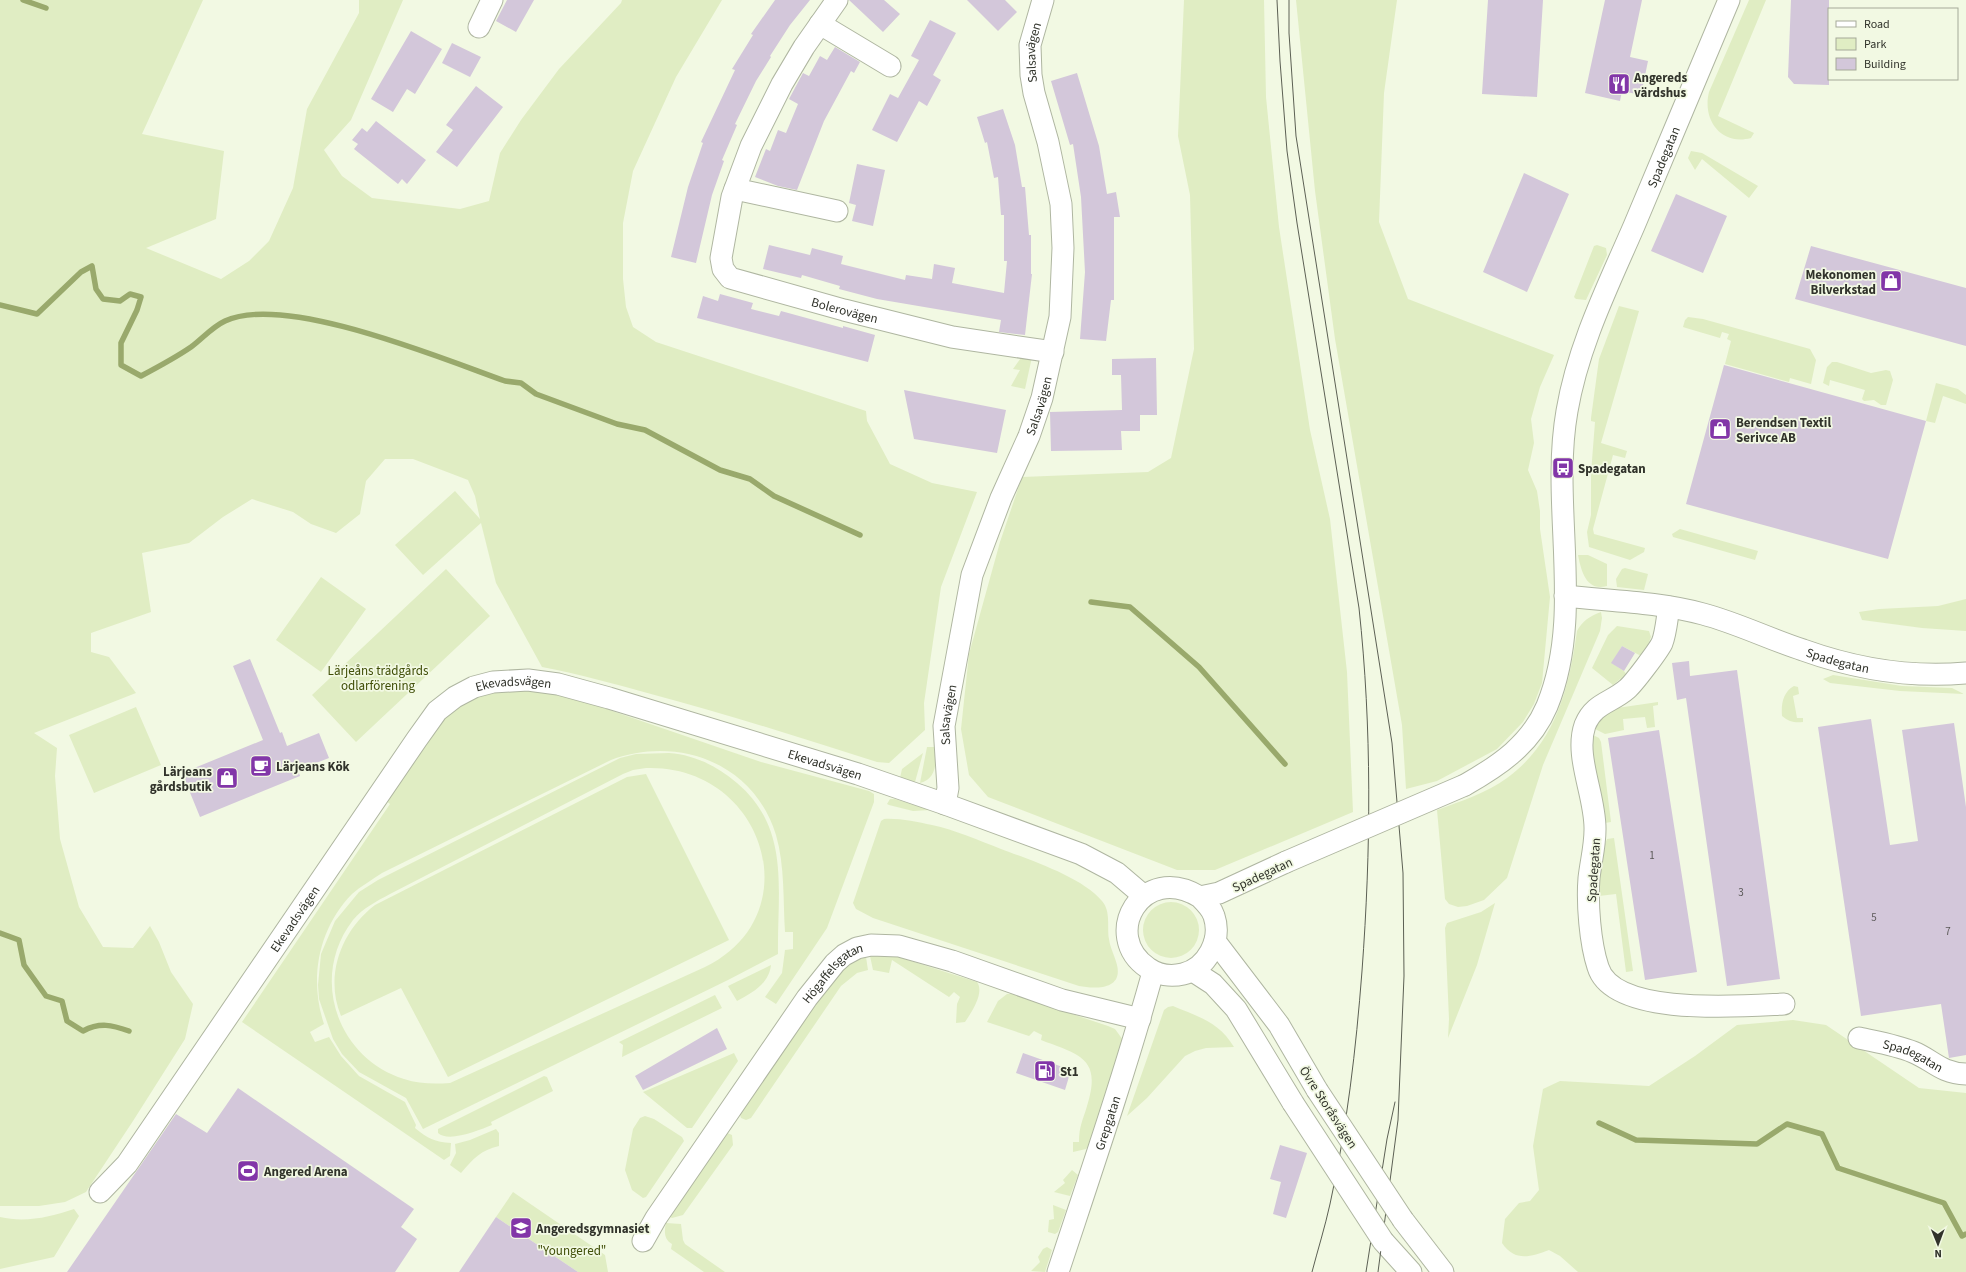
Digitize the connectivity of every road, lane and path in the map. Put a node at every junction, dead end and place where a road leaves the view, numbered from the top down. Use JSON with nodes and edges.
{"nodes":[{"id":1,"x":492,"y":0,"type":"edge"},
{"id":2,"x":837,"y":0,"type":"edge"},
{"id":3,"x":1043,"y":0,"type":"edge"},
{"id":4,"x":1729,"y":0,"type":"edge"},
{"id":5,"x":820,"y":24,"type":"junction"},
{"id":6,"x":479,"y":27,"type":"dead end"},
{"id":7,"x":890,"y":66,"type":"dead end"},
{"id":8,"x":735,"y":189,"type":"junction"},
{"id":9,"x":837,"y":211,"type":"dead end"},
{"id":10,"x":1054,"y":352,"type":"junction"},
{"id":11,"x":1565,"y":596,"type":"junction"},
{"id":12,"x":1669,"y":607,"type":"junction"},
{"id":13,"x":1966,"y":674,"type":"edge"},
{"id":14,"x":945,"y":804,"type":"junction"},
{"id":15,"x":1144,"y":896,"type":"junction"},
{"id":16,"x":1200,"y":897,"type":"junction"},
{"id":17,"x":1215,"y":941,"type":"junction"},
{"id":18,"x":1193,"y":971,"type":"junction"},
{"id":19,"x":1153,"y":972,"type":"junction"},
{"id":20,"x":1784,"y":1004,"type":"dead end"},
{"id":21,"x":1140,"y":1019,"type":"junction"},
{"id":22,"x":1859,"y":1038,"type":"dead end"},
{"id":23,"x":1966,"y":1074,"type":"edge"},
{"id":24,"x":100,"y":1192,"type":"dead end"},
{"id":25,"x":644,"y":1241,"type":"dead end"},
{"id":26,"x":1058,"y":1272,"type":"edge"},
{"id":27,"x":1411,"y":1272,"type":"edge"},
{"id":28,"x":1443,"y":1272,"type":"edge"}],
"edges":[{"from":1,"to":6,"type":"street"},
{"from":2,"to":5,"type":"street","name":"Bolerovägen"},
{"from":3,"to":10,"type":"street","name":"Salsavägen"},
{"from":4,"to":11,"type":"street","name":"Spadegatan"},
{"from":5,"to":7,"type":"street"},
{"from":5,"to":8,"type":"street","name":"Bolerovägen"},
{"from":8,"to":9,"type":"street"},
{"from":8,"to":10,"type":"street","name":"Bolerovägen"},
{"from":10,"to":14,"type":"street","name":"Salsavägen"},
{"from":11,"to":12,"type":"street","name":"Spadegatan"},
{"from":11,"to":16,"type":"street","name":"Spadegatan","bridge":true},
{"from":12,"to":13,"type":"street","name":"Spadegatan"},
{"from":12,"to":20,"type":"street","name":"Spadegatan"},
{"from":14,"to":15,"type":"street","name":"Ekevadsvägen"},
{"from":14,"to":24,"type":"street","name":"Ekevadsvägen"},
{"from":15,"to":16,"type":"street"},
{"from":15,"to":19,"type":"street"},
{"from":16,"to":17,"type":"street"},
{"from":17,"to":18,"type":"street"},
{"from":17,"to":28,"type":"street","name":"Övre Storåsvägen","bridge":true},
{"from":18,"to":19,"type":"street"},
{"from":18,"to":27,"type":"street","name":"Övre Storåsvägen","bridge":true},
{"from":19,"to":21,"type":"street","name":"Grepgatan"},
{"from":21,"to":25,"type":"street","name":"Högaffelsgatan"},
{"from":21,"to":26,"type":"street","name":"Grepgatan"},
{"from":22,"to":23,"type":"street","name":"Spadegatan"}]}
